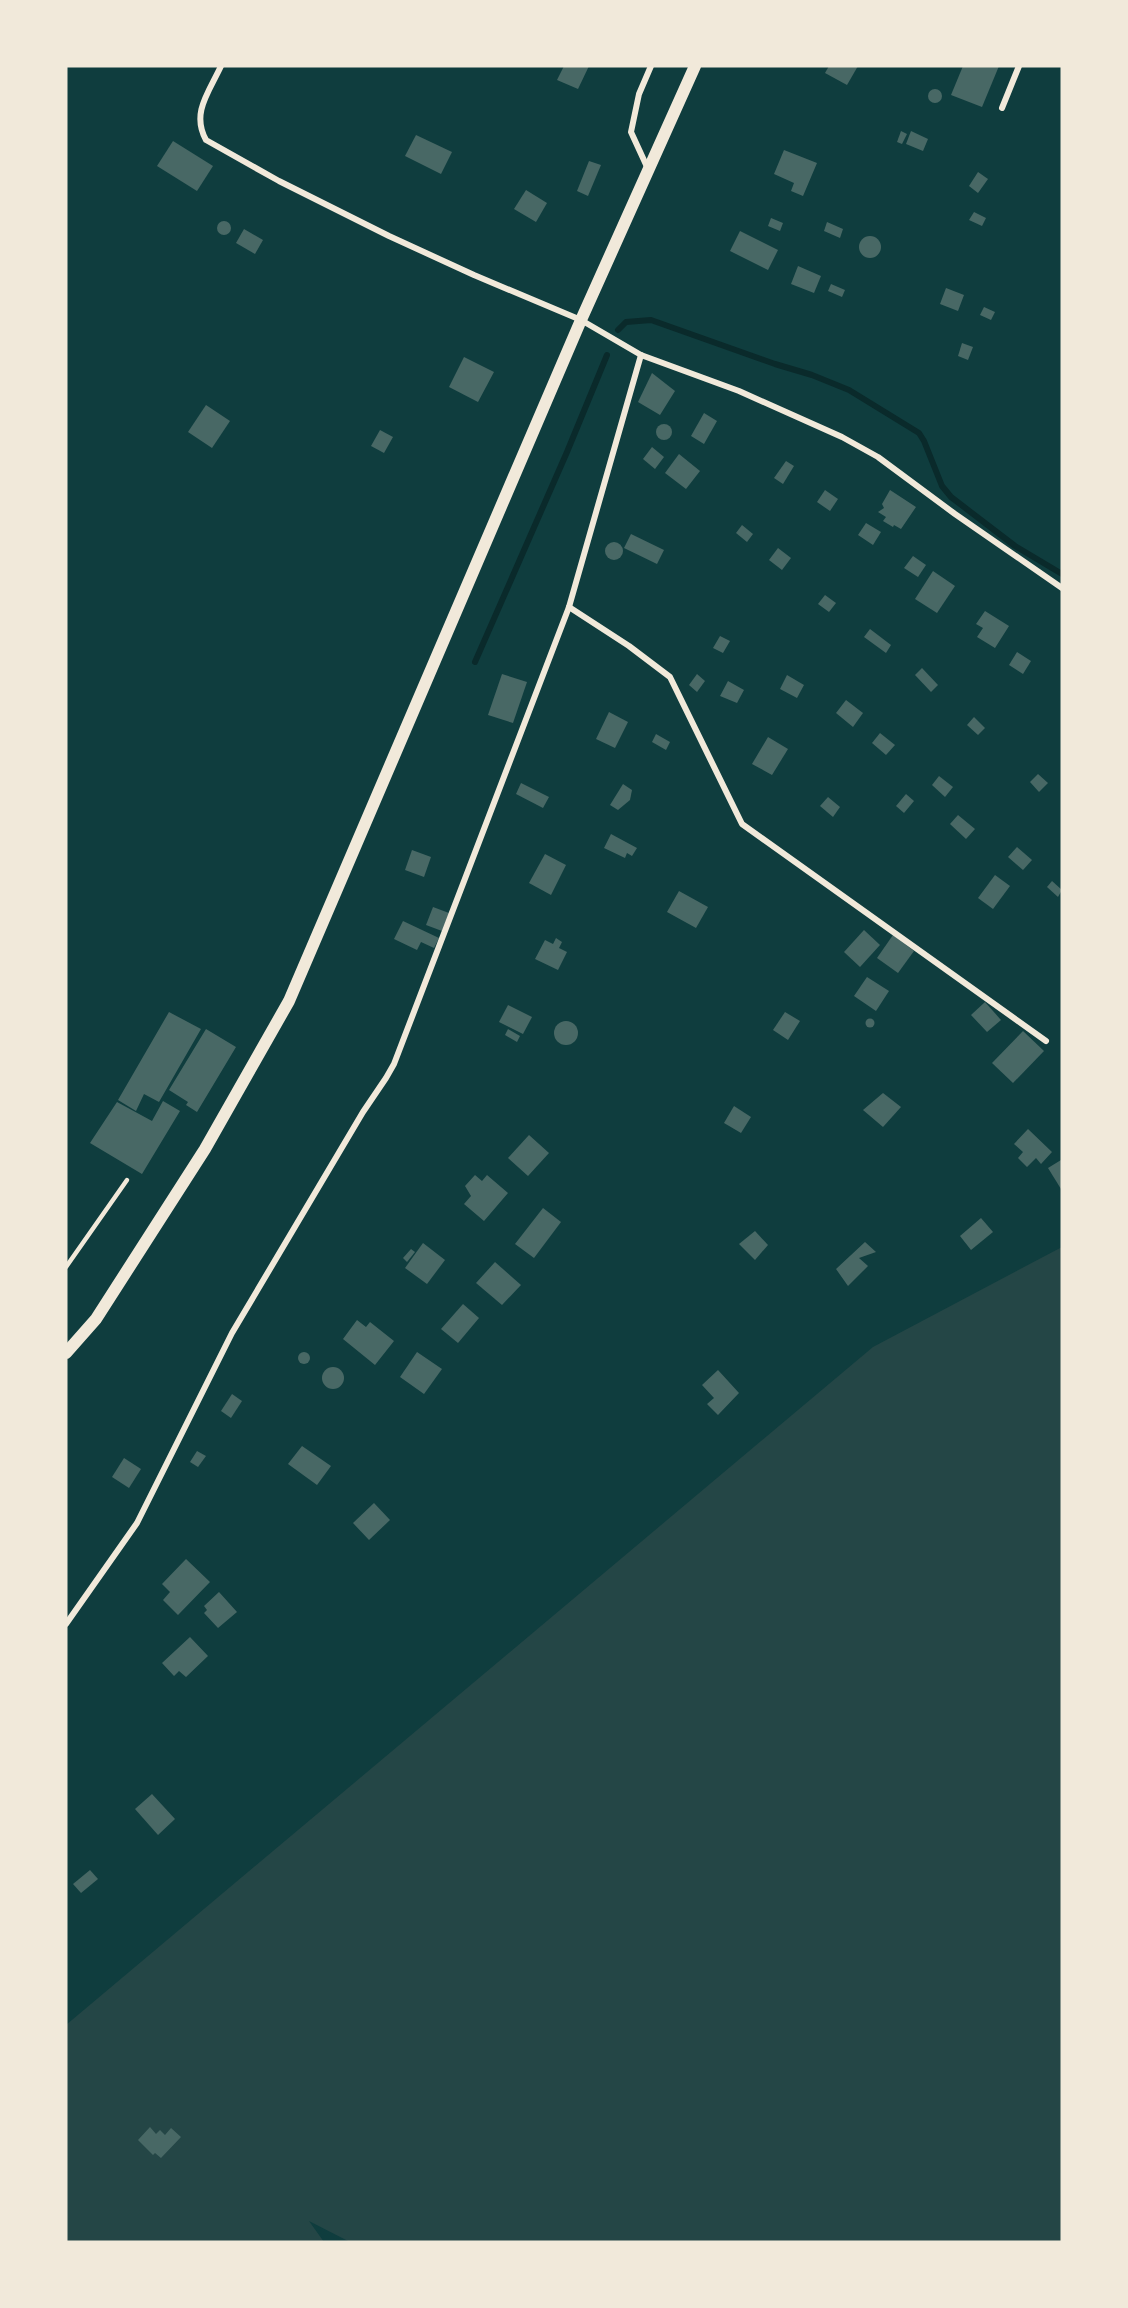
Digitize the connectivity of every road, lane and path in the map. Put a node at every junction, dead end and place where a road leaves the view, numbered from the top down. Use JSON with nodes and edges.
{"nodes":[{"id":1,"x":221,"y":66,"type":"edge"},
{"id":2,"x":651,"y":66,"type":"edge"},
{"id":3,"x":695,"y":66,"type":"edge"},
{"id":4,"x":1019,"y":66,"type":"edge"},
{"id":5,"x":1002,"y":108,"type":"dead end"},
{"id":6,"x":648,"y":168,"type":"junction"},
{"id":7,"x":581,"y":320,"type":"junction"},
{"id":8,"x":640,"y":355,"type":"junction"},
{"id":9,"x":1062,"y":588,"type":"edge"},
{"id":10,"x":569,"y":607,"type":"junction"},
{"id":11,"x":1046,"y":1041,"type":"dead end"},
{"id":12,"x":127,"y":1180,"type":"dead end"},
{"id":13,"x":66,"y":1267,"type":"edge"},
{"id":14,"x":66,"y":1353,"type":"edge"},
{"id":15,"x":66,"y":1624,"type":"edge"}],
"edges":[{"from":1,"to":7,"type":"street"},
{"from":2,"to":6,"type":"street"},
{"from":3,"to":6,"type":"main road"},
{"from":4,"to":5,"type":"street"},
{"from":6,"to":7,"type":"main road"},
{"from":7,"to":8,"type":"street"},
{"from":7,"to":14,"type":"main road"},
{"from":8,"to":9,"type":"street"},
{"from":8,"to":10,"type":"street"},
{"from":10,"to":11,"type":"street"},
{"from":10,"to":15,"type":"street"},
{"from":12,"to":13,"type":"lane"}]}
